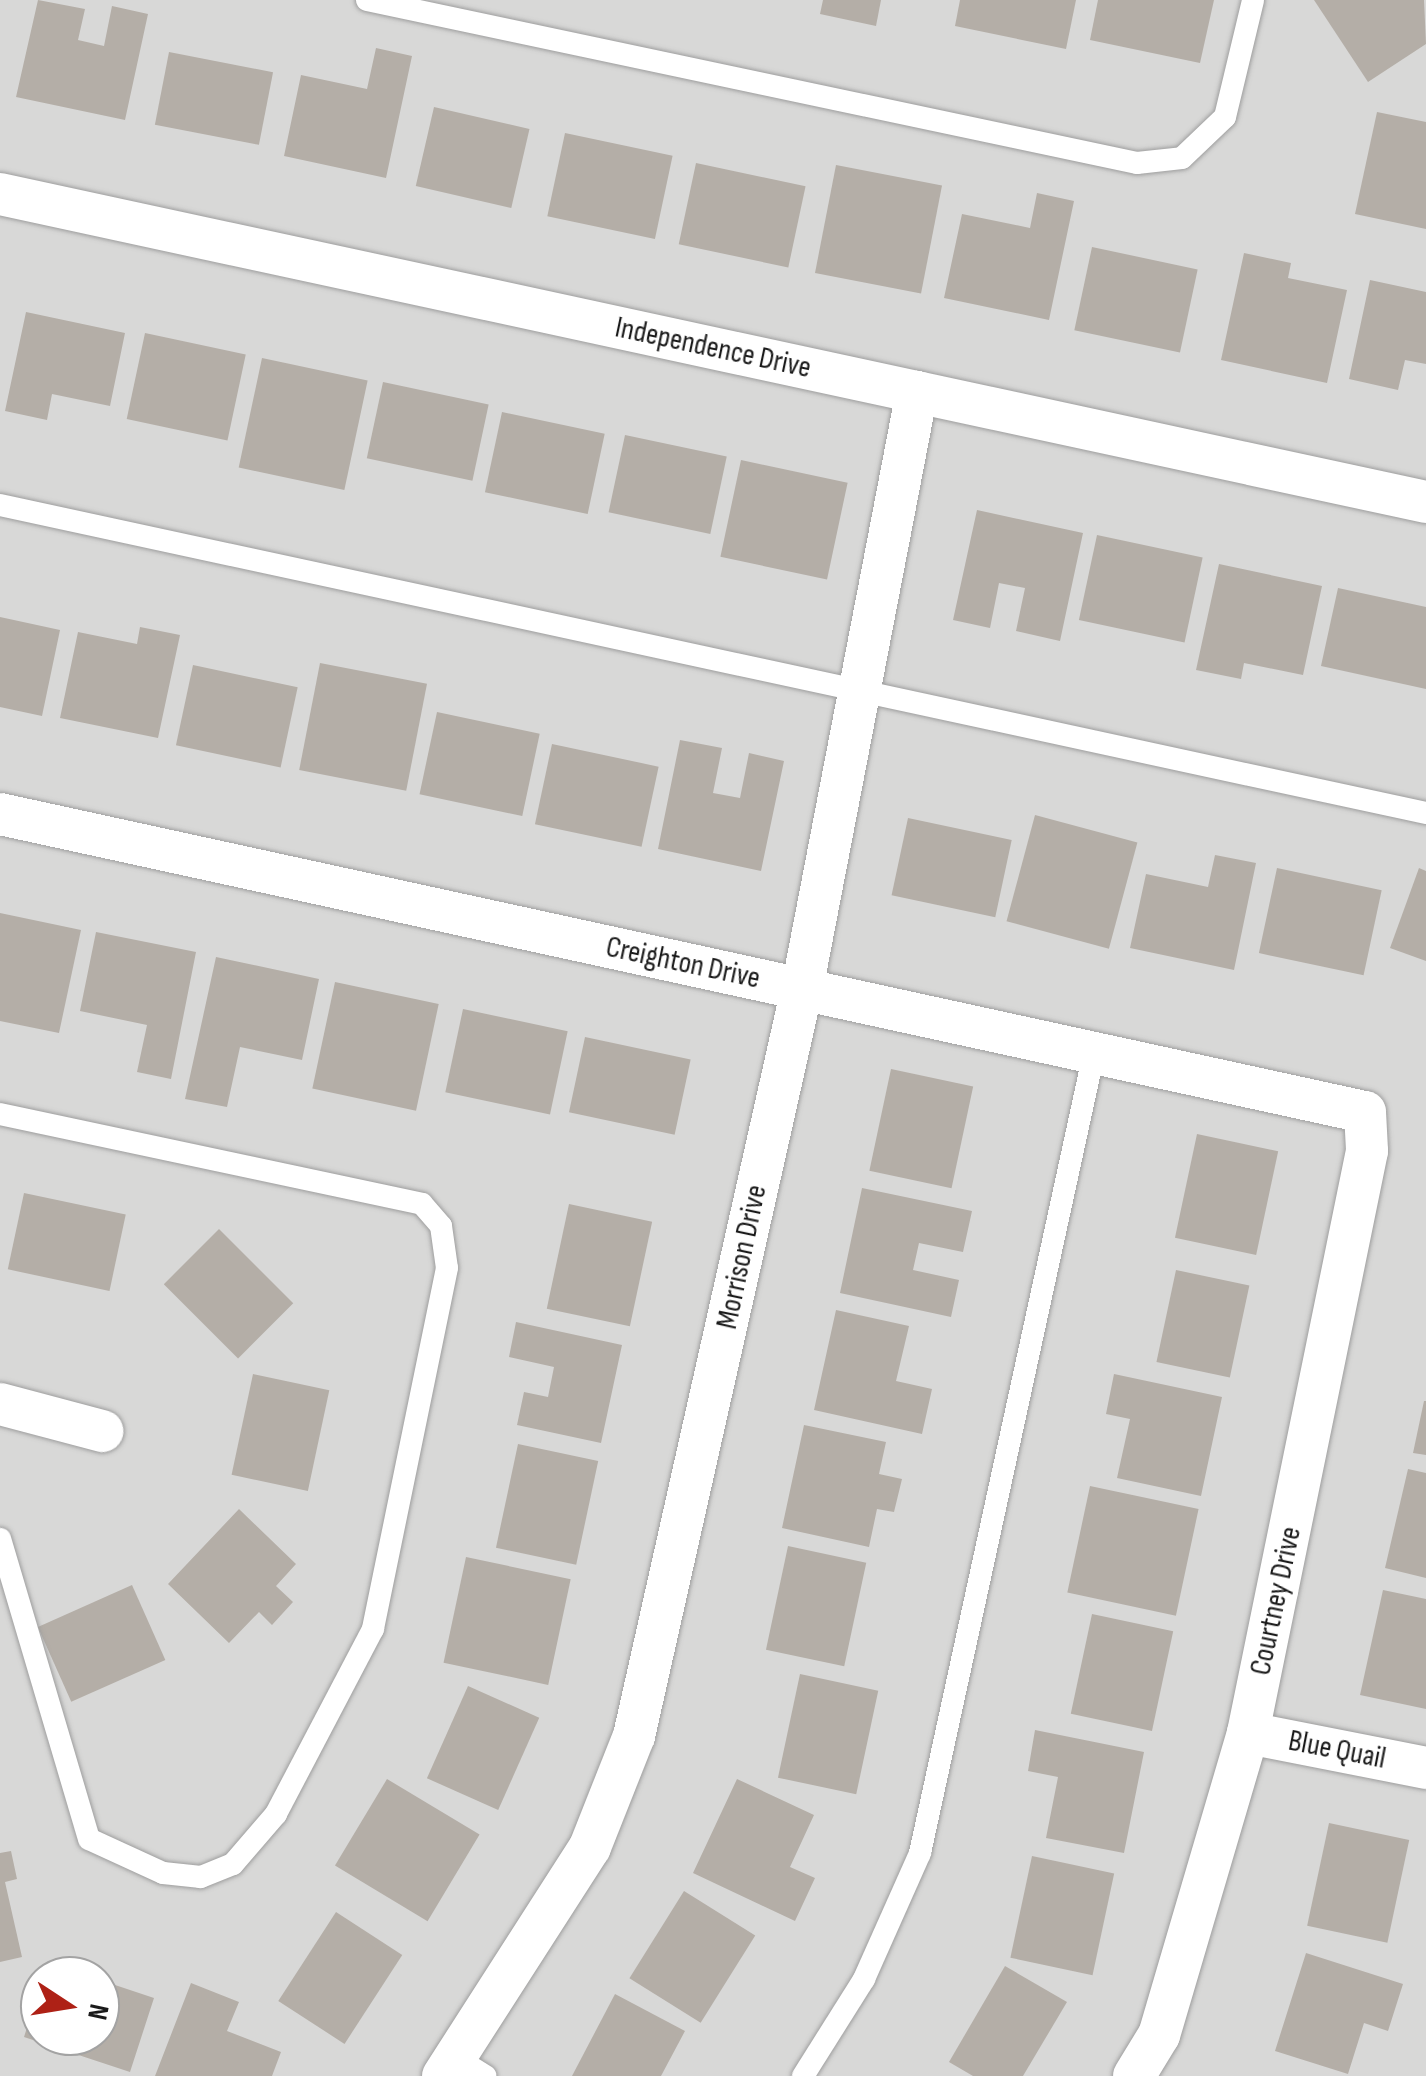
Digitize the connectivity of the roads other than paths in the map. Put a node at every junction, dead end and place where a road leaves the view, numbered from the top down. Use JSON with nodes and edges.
{"nodes":[{"id":1,"x":367,"y":0,"type":"edge"},
{"id":2,"x":1253,"y":0,"type":"edge"},
{"id":3,"x":0,"y":194,"type":"edge"},
{"id":4,"x":917,"y":392,"type":"junction"},
{"id":5,"x":1426,"y":502,"type":"edge"},
{"id":6,"x":0,"y":505,"type":"edge"},
{"id":7,"x":859,"y":690,"type":"junction"},
{"id":8,"x":1426,"y":813,"type":"edge"},
{"id":9,"x":0,"y":814,"type":"edge"},
{"id":10,"x":802,"y":989,"type":"junction"},
{"id":11,"x":1094,"y":1053,"type":"junction"},
{"id":12,"x":1365,"y":1112,"type":"joint"},
{"id":13,"x":0,"y":1114,"type":"edge"},
{"id":14,"x":0,"y":1404,"type":"edge"},
{"id":15,"x":102,"y":1431,"type":"dead end"},
{"id":16,"x":0,"y":1540,"type":"edge"},
{"id":17,"x":1248,"y":1733,"type":"junction"},
{"id":18,"x":1426,"y":1768,"type":"edge"},
{"id":19,"x":461,"y":2070,"type":"edge"},
{"id":20,"x":803,"y":2076,"type":"edge"},
{"id":21,"x":1134,"y":2076,"type":"edge"}],
"edges":[{"from":1,"to":2,"type":"lane"},
{"from":3,"to":4,"type":"street","name":"Independence Drive"},
{"from":4,"to":5,"type":"street","name":"Independence Drive"},
{"from":4,"to":7,"type":"street","name":"Morrison Drive"},
{"from":6,"to":7,"type":"lane"},
{"from":7,"to":8,"type":"lane"},
{"from":7,"to":10,"type":"street","name":"Morrison Drive"},
{"from":9,"to":10,"type":"street","name":"Creighton Drive"},
{"from":10,"to":11,"type":"street","name":"Creighton Drive"},
{"from":10,"to":19,"type":"street","name":"Morrison Drive"},
{"from":11,"to":12,"type":"street","name":"Creighton Drive"},
{"from":11,"to":20,"type":"lane"},
{"from":12,"to":17,"type":"street","name":"Courtney Drive"},
{"from":13,"to":16,"type":"lane"},
{"from":14,"to":15,"type":"street"},
{"from":17,"to":18,"type":"street","name":"Blue Quail"},
{"from":17,"to":21,"type":"street","name":"Courtney Drive"}]}
